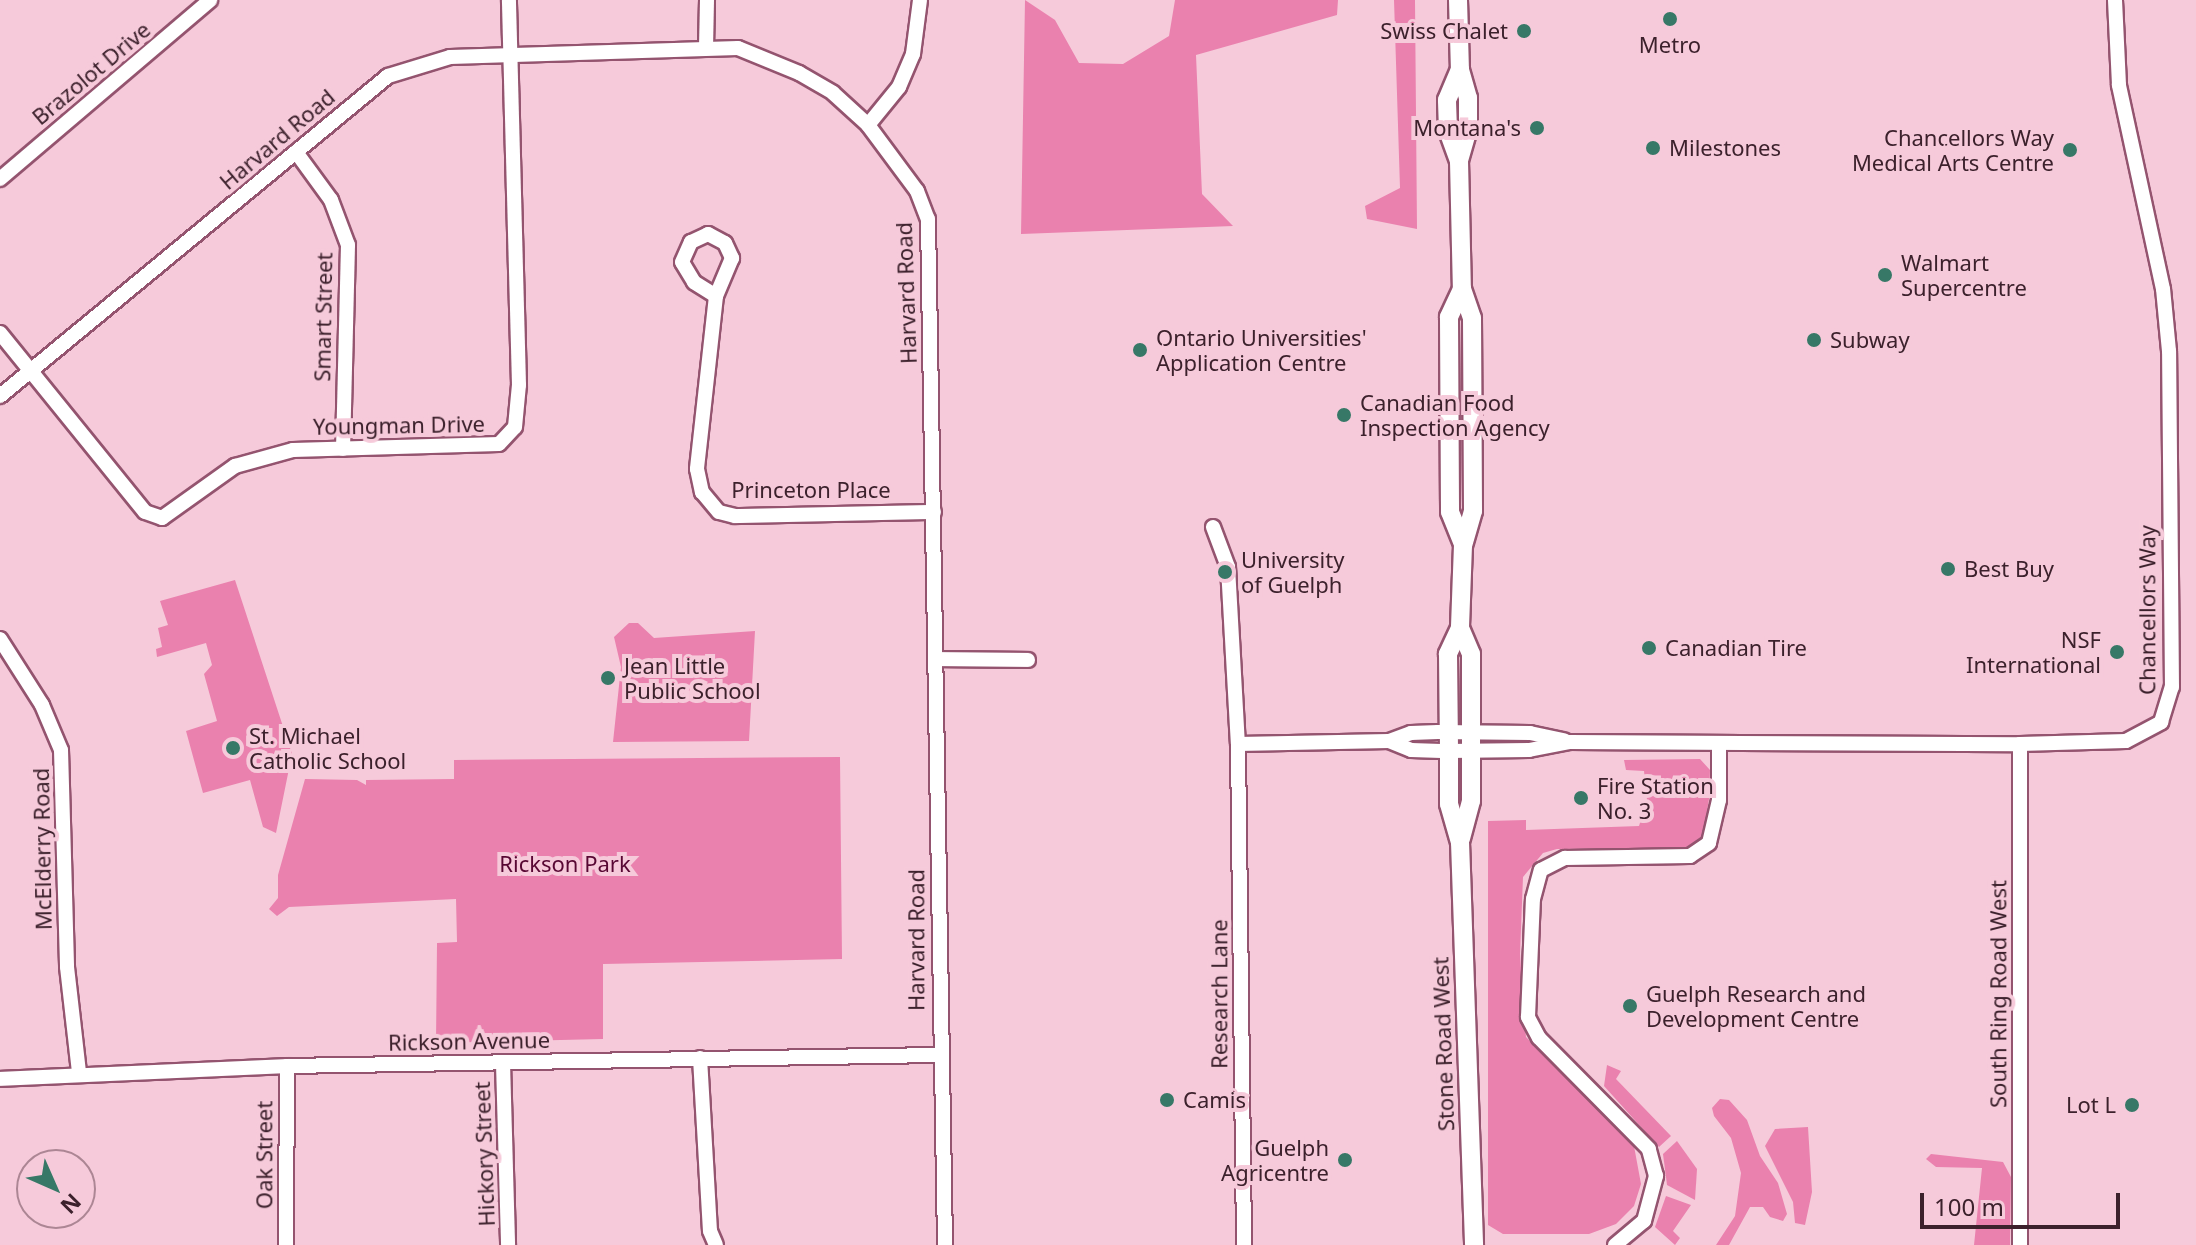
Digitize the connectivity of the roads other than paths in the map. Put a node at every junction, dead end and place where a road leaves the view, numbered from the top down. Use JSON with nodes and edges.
{"nodes":[{"id":1,"x":210,"y":0,"type":"edge"},
{"id":2,"x":509,"y":0,"type":"edge"},
{"id":3,"x":707,"y":0,"type":"edge"},
{"id":4,"x":920,"y":0,"type":"edge"},
{"id":5,"x":1458,"y":0,"type":"edge"},
{"id":6,"x":2115,"y":0,"type":"edge"},
{"id":7,"x":706,"y":48,"type":"junction"},
{"id":8,"x":512,"y":53,"type":"junction"},
{"id":9,"x":868,"y":125,"type":"junction"},
{"id":10,"x":296,"y":152,"type":"junction"},
{"id":11,"x":0,"y":179,"type":"edge"},
{"id":12,"x":716,"y":296,"type":"dead end"},
{"id":13,"x":0,"y":333,"type":"edge"},
{"id":14,"x":30,"y":372,"type":"junction"},
{"id":15,"x":0,"y":396,"type":"edge"},
{"id":16,"x":343,"y":449,"type":"junction"},
{"id":17,"x":934,"y":512,"type":"junction"},
{"id":18,"x":1213,"y":527,"type":"dead end"},
{"id":19,"x":0,"y":639,"type":"edge"},
{"id":20,"x":937,"y":659,"type":"junction"},
{"id":21,"x":1028,"y":660,"type":"dead end"},
{"id":22,"x":1460,"y":742,"type":"junction"},
{"id":23,"x":1238,"y":744,"type":"junction"},
{"id":24,"x":2020,"y":744,"type":"junction"},
{"id":25,"x":1719,"y":745,"type":"junction"},
{"id":26,"x":938,"y":1055,"type":"junction"},
{"id":27,"x":700,"y":1058,"type":"junction"},
{"id":28,"x":503,"y":1063,"type":"junction"},
{"id":29,"x":287,"y":1066,"type":"junction"},
{"id":30,"x":79,"y":1073,"type":"junction"},
{"id":31,"x":0,"y":1079,"type":"edge"},
{"id":32,"x":286,"y":1245,"type":"edge"},
{"id":33,"x":508,"y":1245,"type":"edge"},
{"id":34,"x":716,"y":1245,"type":"edge"},
{"id":35,"x":945,"y":1245,"type":"edge"},
{"id":36,"x":1244,"y":1245,"type":"edge"},
{"id":37,"x":1474,"y":1245,"type":"edge"},
{"id":38,"x":1615,"y":1245,"type":"edge"},
{"id":39,"x":2020,"y":1245,"type":"edge"}],
"edges":[{"from":1,"to":11,"type":"street","name":"Brazolot Drive"},
{"from":2,"to":8,"type":"street","name":"Youngman Drive"},
{"from":3,"to":7,"type":"street"},
{"from":4,"to":9,"type":"street"},
{"from":5,"to":22,"type":"main road","name":"Stone Road West"},
{"from":6,"to":24,"type":"street","name":"Chancellors Way"},
{"from":7,"to":8,"type":"street","name":"Harvard Road"},
{"from":7,"to":9,"type":"street","name":"Harvard Road"},
{"from":8,"to":10,"type":"street","name":"Harvard Road"},
{"from":8,"to":16,"type":"street","name":"Youngman Drive"},
{"from":9,"to":17,"type":"street","name":"Harvard Road"},
{"from":10,"to":14,"type":"street","name":"Harvard Road"},
{"from":10,"to":16,"type":"street","name":"Smart Street"},
{"from":12,"to":17,"type":"street","name":"Princeton Place"},
{"from":13,"to":14,"type":"street"},
{"from":14,"to":15,"type":"street","name":"Harvard Road"},
{"from":14,"to":16,"type":"street","name":"Youngman Drive"},
{"from":17,"to":20,"type":"street","name":"Harvard Road"},
{"from":18,"to":23,"type":"street","name":"Research Lane"},
{"from":19,"to":30,"type":"street","name":"McElderry Road"},
{"from":20,"to":21,"type":"street"},
{"from":20,"to":26,"type":"street","name":"Harvard Road"},
{"from":22,"to":23,"type":"street"},
{"from":22,"to":25,"type":"street","name":"Chancellors Way"},
{"from":22,"to":37,"type":"main road","name":"Stone Road West"},
{"from":23,"to":36,"type":"street","name":"Research Lane"},
{"from":24,"to":25,"type":"street","name":"Chancellors Way"},
{"from":24,"to":39,"type":"street","name":"South Ring Road West"},
{"from":25,"to":38,"type":"street"},
{"from":26,"to":27,"type":"street","name":"Rickson Avenue"},
{"from":26,"to":35,"type":"street","name":"Harvard Road"},
{"from":27,"to":28,"type":"street","name":"Rickson Avenue"},
{"from":27,"to":34,"type":"street"},
{"from":28,"to":29,"type":"street","name":"Rickson Avenue"},
{"from":28,"to":33,"type":"street","name":"Hickory Street"},
{"from":29,"to":30,"type":"street","name":"Rickson Avenue"},
{"from":29,"to":32,"type":"street","name":"Oak Street"},
{"from":30,"to":31,"type":"street","name":"Rickson Avenue"}]}
